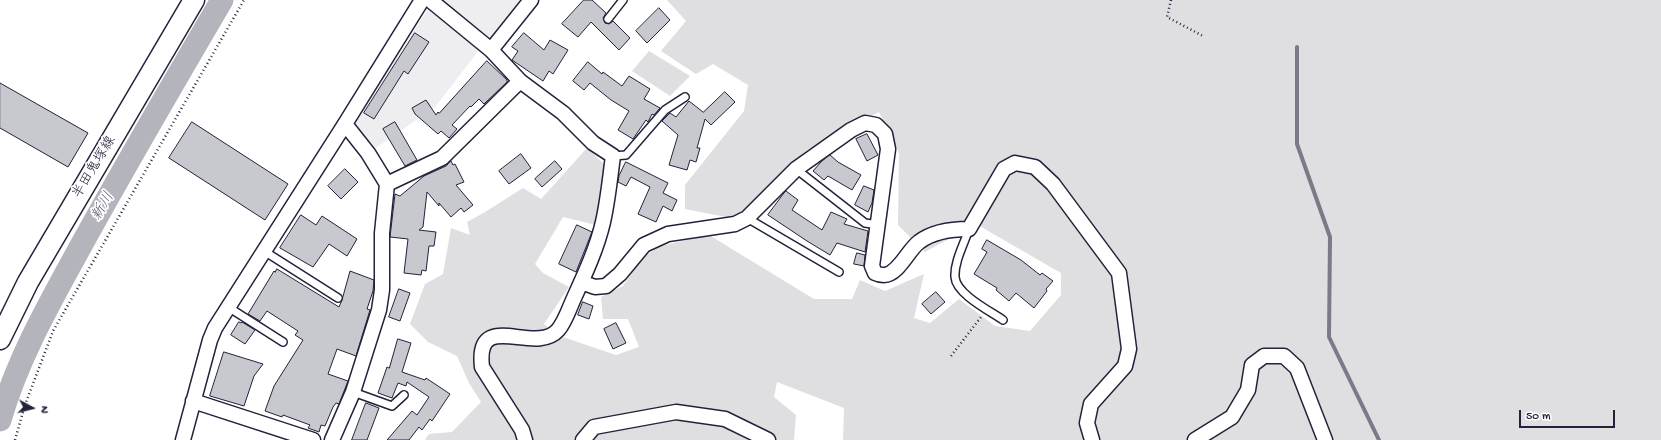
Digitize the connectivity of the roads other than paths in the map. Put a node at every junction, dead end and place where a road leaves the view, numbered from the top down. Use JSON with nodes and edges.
{"nodes":[{"id":1,"x":194,"y":0,"type":"edge"},
{"id":2,"x":422,"y":0,"type":"edge"},
{"id":3,"x":430,"y":0,"type":"edge"},
{"id":4,"x":531,"y":0,"type":"edge"},
{"id":5,"x":622,"y":0,"type":"edge"},
{"id":6,"x":608,"y":19,"type":"dead end"},
{"id":7,"x":491,"y":50,"type":"junction"},
{"id":8,"x":520,"y":80,"type":"junction"},
{"id":9,"x":685,"y":97,"type":"dead end"},
{"id":10,"x":345,"y":124,"type":"junction"},
{"id":11,"x":613,"y":156,"type":"junction"},
{"id":12,"x":796,"y":168,"type":"junction"},
{"id":13,"x":387,"y":184,"type":"junction"},
{"id":14,"x":747,"y":218,"type":"junction"},
{"id":15,"x":878,"y":225,"type":"junction"},
{"id":16,"x":969,"y":229,"type":"junction"},
{"id":17,"x":264,"y":251,"type":"junction"},
{"id":18,"x":839,"y":272,"type":"dead end"},
{"id":19,"x":581,"y":282,"type":"junction"},
{"id":20,"x":338,"y":298,"type":"dead end"},
{"id":21,"x":228,"y":307,"type":"junction"},
{"id":22,"x":1003,"y":320,"type":"dead end"},
{"id":23,"x":0,"y":339,"type":"edge"},
{"id":24,"x":283,"y":342,"type":"dead end"},
{"id":25,"x":353,"y":392,"type":"junction"},
{"id":26,"x":404,"y":395,"type":"dead end"},
{"id":27,"x":193,"y":401,"type":"junction"},
{"id":28,"x":183,"y":440,"type":"edge"},
{"id":29,"x":312,"y":440,"type":"edge"},
{"id":30,"x":332,"y":440,"type":"edge"},
{"id":31,"x":525,"y":440,"type":"edge"},
{"id":32,"x":583,"y":440,"type":"edge"},
{"id":33,"x":768,"y":440,"type":"edge"},
{"id":34,"x":1092,"y":440,"type":"edge"},
{"id":35,"x":1195,"y":440,"type":"edge"},
{"id":36,"x":1325,"y":440,"type":"edge"}],
"edges":[{"from":1,"to":23,"type":"main road","name":"半田鬼塚線"},
{"from":2,"to":10,"type":"street"},
{"from":3,"to":7,"type":"street"},
{"from":4,"to":7,"type":"street"},
{"from":5,"to":6,"type":"lane"},
{"from":7,"to":8,"type":"street"},
{"from":8,"to":11,"type":"street"},
{"from":8,"to":13,"type":"street"},
{"from":9,"to":11,"type":"lane"},
{"from":10,"to":13,"type":"street"},
{"from":10,"to":17,"type":"street"},
{"from":11,"to":19,"type":"street"},
{"from":12,"to":14,"type":"street"},
{"from":12,"to":15,"type":"lane"},
{"from":12,"to":15,"type":"street"},
{"from":13,"to":25,"type":"street"},
{"from":14,"to":18,"type":"lane"},
{"from":14,"to":19,"type":"street"},
{"from":15,"to":16,"type":"street"},
{"from":16,"to":22,"type":"lane"},
{"from":16,"to":34,"type":"street"},
{"from":17,"to":20,"type":"lane"},
{"from":17,"to":21,"type":"street"},
{"from":19,"to":31,"type":"street"},
{"from":21,"to":24,"type":"lane"},
{"from":21,"to":27,"type":"street"},
{"from":25,"to":26,"type":"lane"},
{"from":25,"to":30,"type":"street"},
{"from":27,"to":28,"type":"street"},
{"from":27,"to":29,"type":"street"},
{"from":32,"to":33,"type":"street"},
{"from":35,"to":36,"type":"street"}]}
